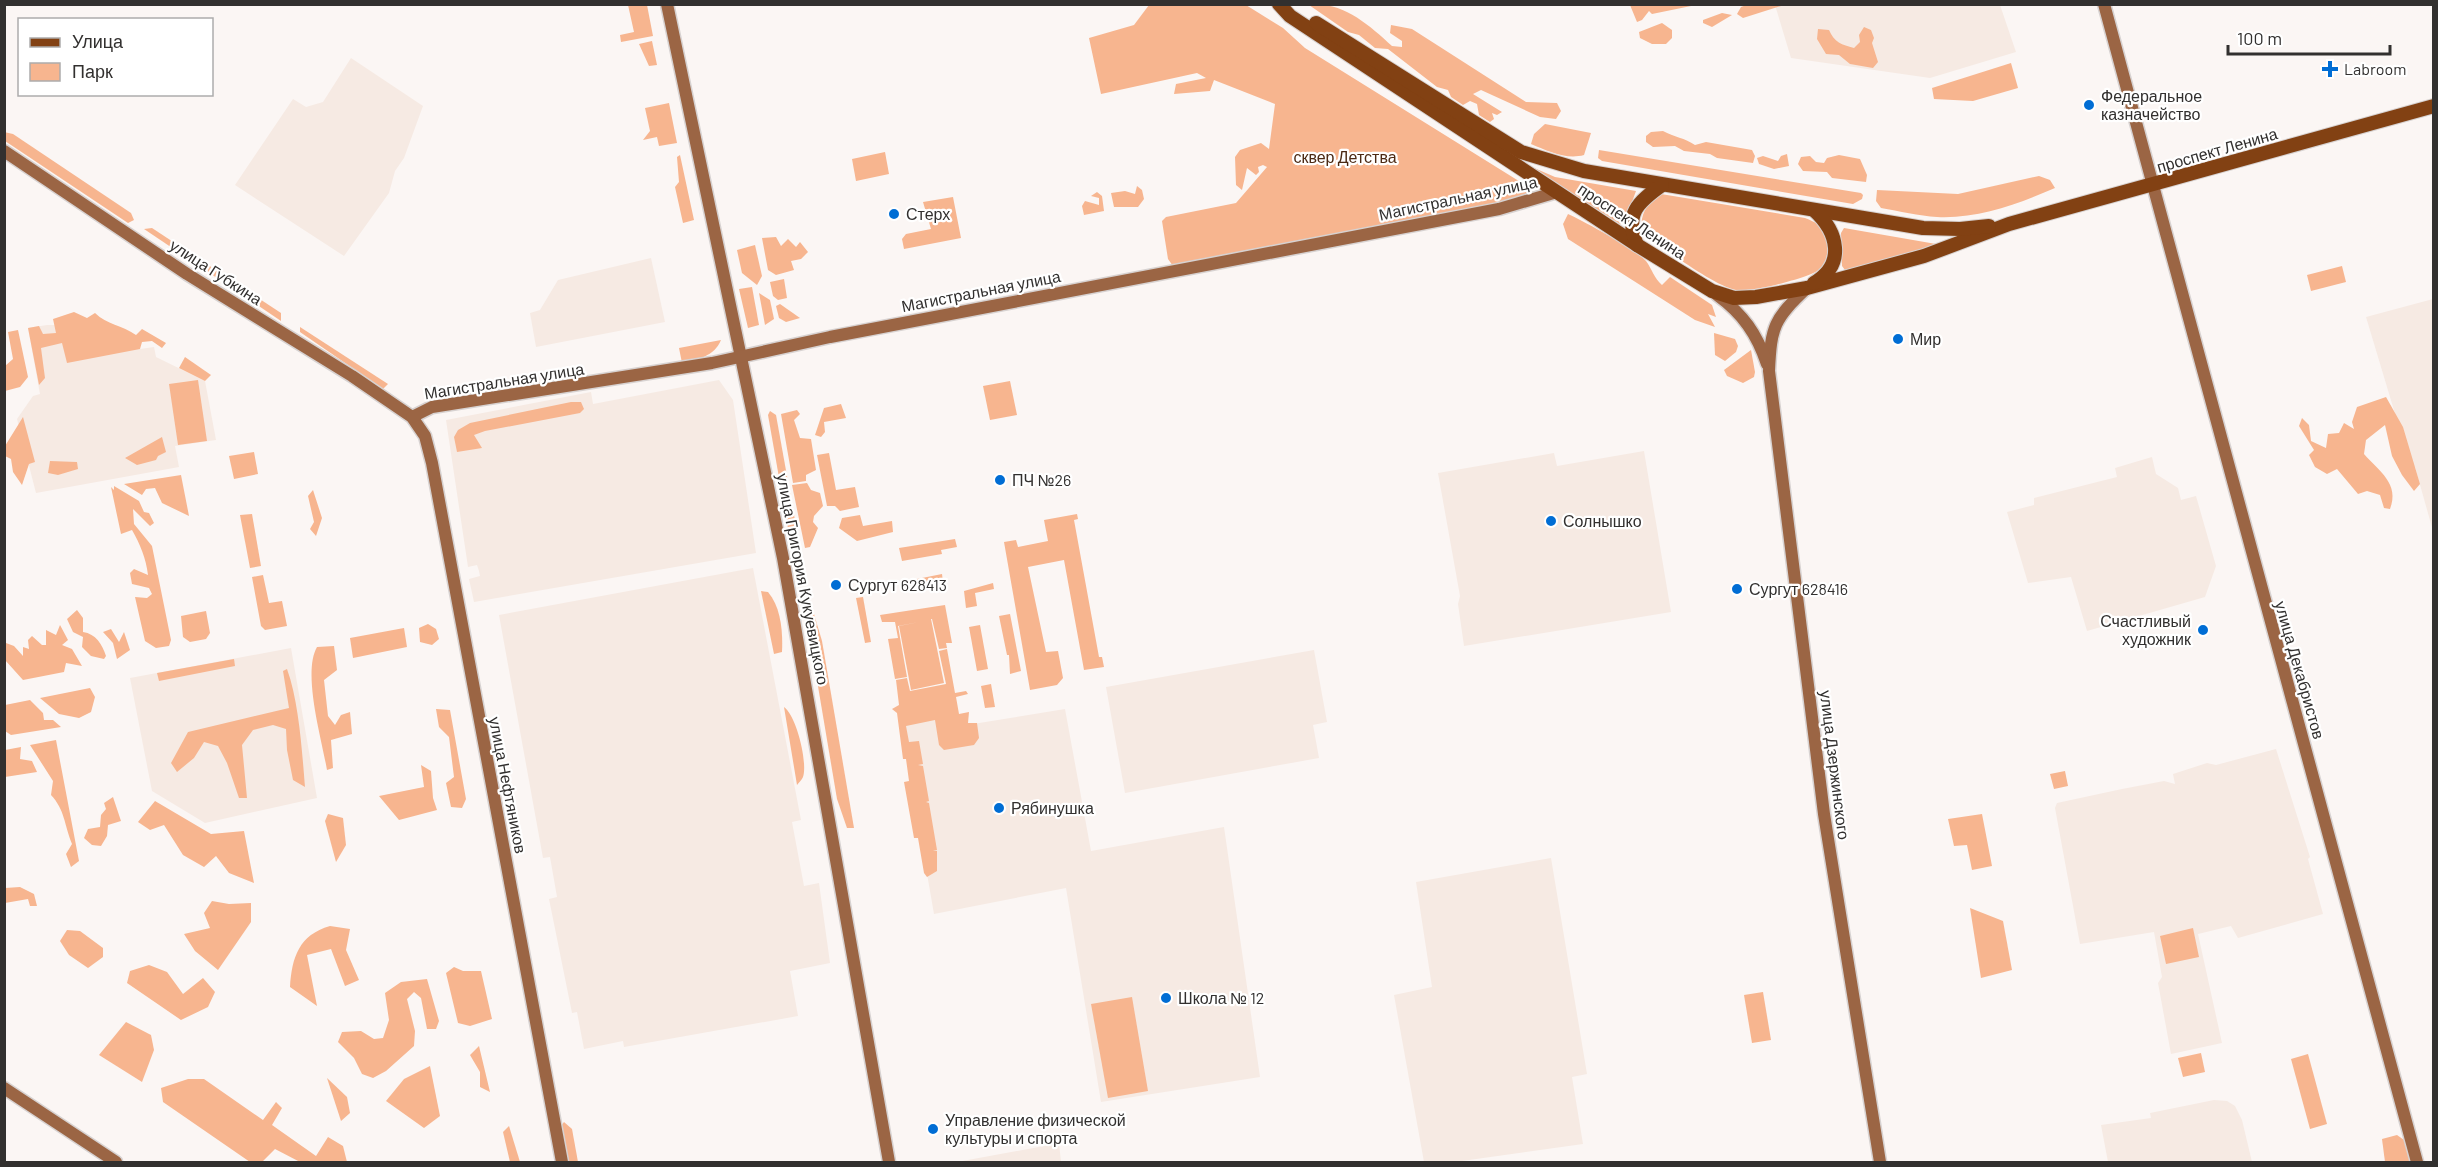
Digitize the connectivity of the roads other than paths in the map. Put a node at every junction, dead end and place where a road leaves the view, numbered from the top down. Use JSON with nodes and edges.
{"nodes":[{"id":1,"x":667,"y":4,"type":"edge"},
{"id":2,"x":1279,"y":4,"type":"edge"},
{"id":3,"x":2104,"y":4,"type":"edge"},
{"id":4,"x":2433,"y":106,"type":"edge"},
{"id":5,"x":4,"y":151,"type":"edge"},
{"id":6,"x":1662,"y":185,"type":"junction"},
{"id":7,"x":2154,"y":185,"type":"junction"},
{"id":8,"x":1557,"y":192,"type":"junction"},
{"id":9,"x":1813,"y":210,"type":"junction"},
{"id":10,"x":2009,"y":224,"type":"junction"},
{"id":11,"x":1637,"y":245,"type":"junction"},
{"id":12,"x":1807,"y":288,"type":"junction"},
{"id":13,"x":1712,"y":291,"type":"junction"},
{"id":14,"x":742,"y":356,"type":"junction"},
{"id":15,"x":1769,"y":370,"type":"junction"},
{"id":16,"x":412,"y":417,"type":"junction"},
{"id":17,"x":4,"y":1088,"type":"edge"},
{"id":18,"x":116,"y":1162,"type":"edge"},
{"id":19,"x":561,"y":1162,"type":"edge"},
{"id":20,"x":890,"y":1162,"type":"edge"},
{"id":21,"x":1880,"y":1162,"type":"edge"},
{"id":22,"x":2417,"y":1162,"type":"edge"}],
"edges":[{"from":1,"to":14,"type":"street","name":"улица Григория Кукуевицкого"},
{"from":2,"to":6,"type":"main road","name":"проспект Ленина"},
{"from":2,"to":8,"type":"main road","name":"проспект Ленина"},
{"from":3,"to":7,"type":"street","name":"улица Декабристов"},
{"from":4,"to":7,"type":"main road","name":"проспект Ленина"},
{"from":5,"to":16,"type":"street","name":"улица Губкина"},
{"from":6,"to":9,"type":"main road","name":"проспект Ленина"},
{"from":6,"to":11,"type":"main road"},
{"from":7,"to":10,"type":"main road","name":"проспект Ленина"},
{"from":7,"to":22,"type":"street","name":"улица Декабристов"},
{"from":8,"to":11,"type":"main road","name":"проспект Ленина"},
{"from":8,"to":14,"type":"street","name":"Магистральная улица"},
{"from":9,"to":10,"type":"main road","name":"проспект Ленина"},
{"from":9,"to":12,"type":"main road"},
{"from":10,"to":12,"type":"main road","name":"проспект Ленина"},
{"from":11,"to":13,"type":"main road","name":"проспект Ленина"},
{"from":12,"to":13,"type":"main road","name":"проспект Ленина"},
{"from":12,"to":15,"type":"street","name":"улица Дзержинского"},
{"from":13,"to":15,"type":"street","name":"улица Дзержинского"},
{"from":14,"to":16,"type":"street","name":"Магистральная улица"},
{"from":14,"to":20,"type":"street","name":"улица Григория Кукуевицкого"},
{"from":15,"to":21,"type":"street","name":"улица Дзержинского"},
{"from":16,"to":19,"type":"street","name":"улица Нефтяников"},
{"from":17,"to":18,"type":"street"}]}
